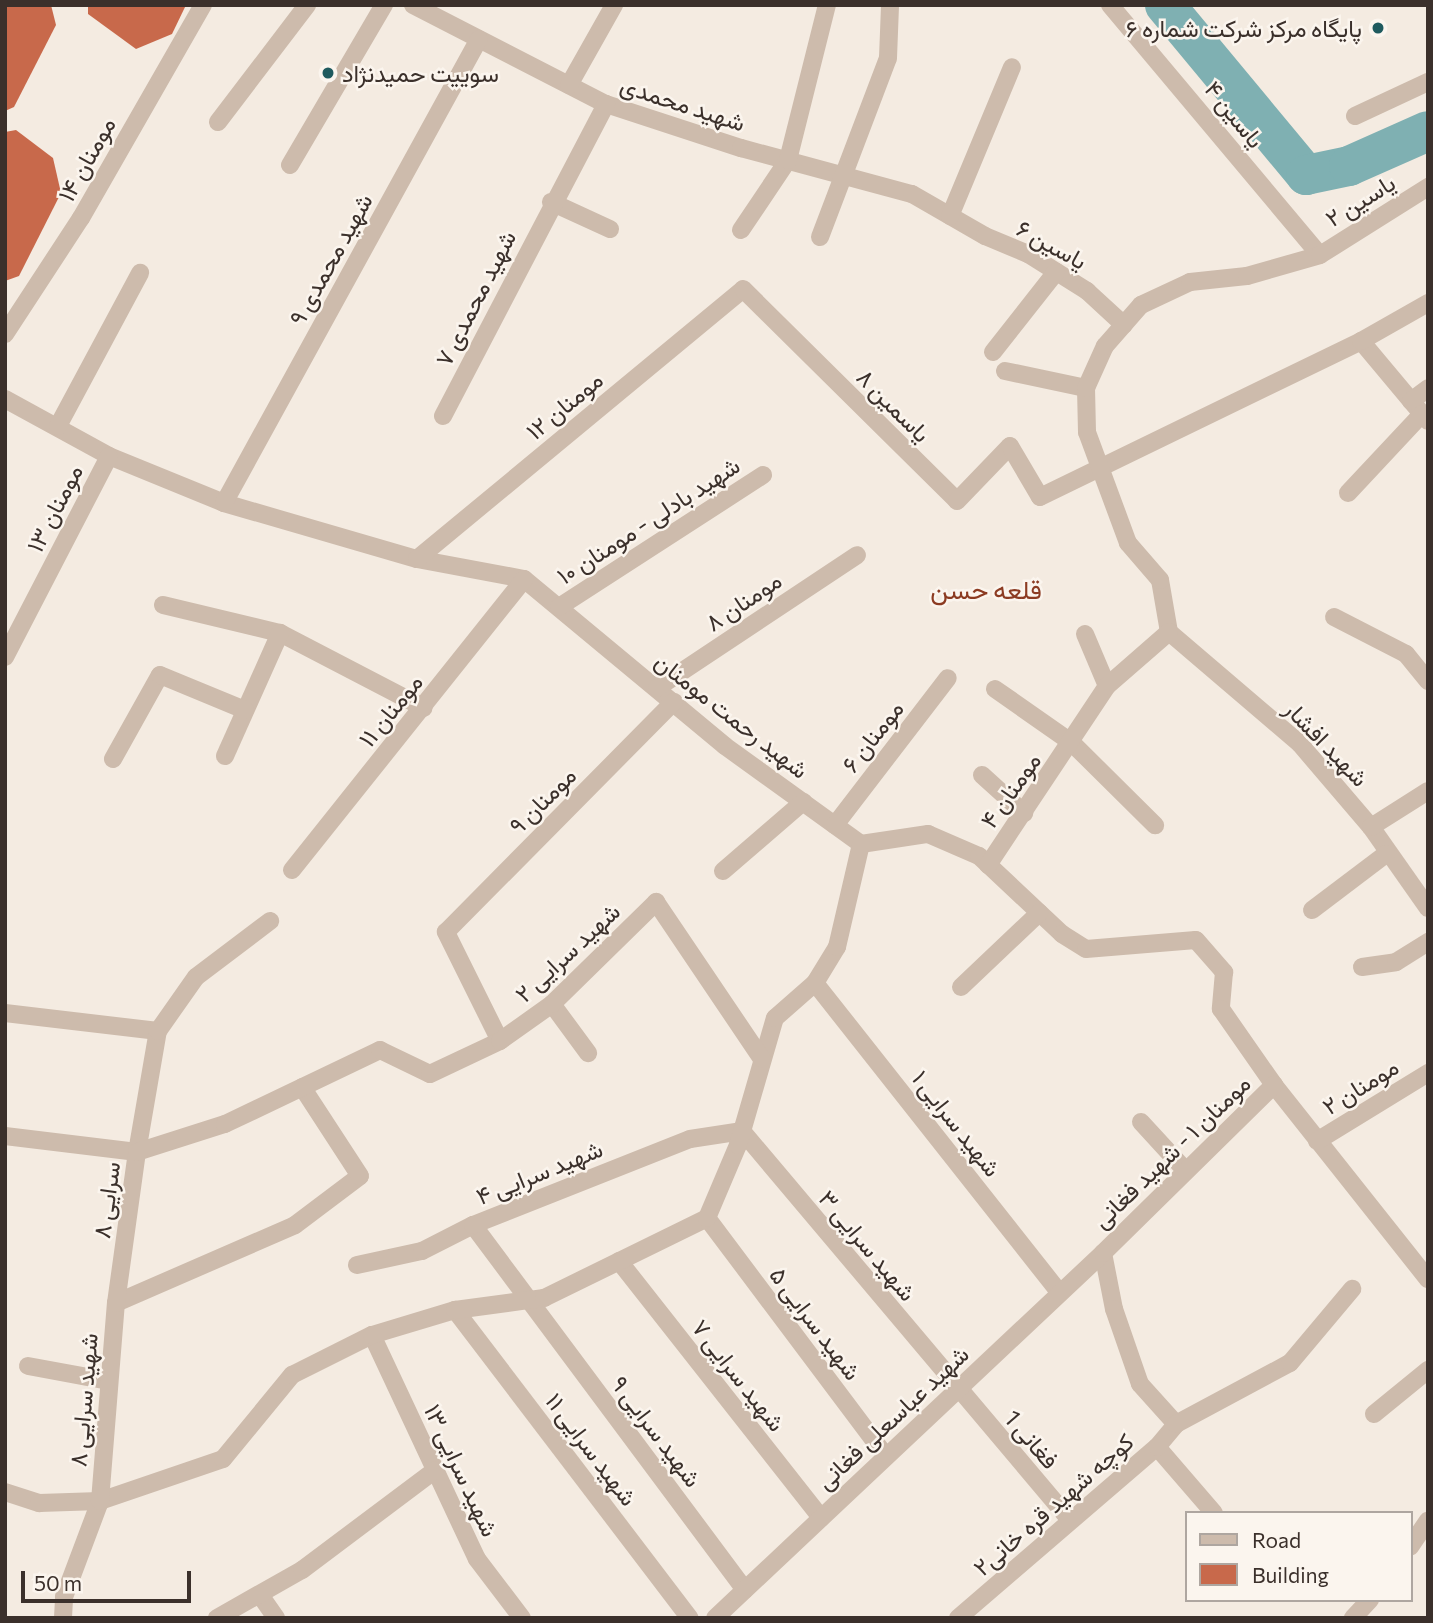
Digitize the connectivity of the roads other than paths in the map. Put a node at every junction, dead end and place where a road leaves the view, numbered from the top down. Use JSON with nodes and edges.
{"nodes":[{"id":1,"x":203,"y":5,"type":"edge"},
{"id":2,"x":307,"y":5,"type":"edge"},
{"id":3,"x":384,"y":5,"type":"edge"},
{"id":4,"x":614,"y":5,"type":"edge"},
{"id":5,"x":827,"y":5,"type":"edge"},
{"id":6,"x":890,"y":5,"type":"edge"},
{"id":7,"x":1110,"y":5,"type":"edge"},
{"id":8,"x":425,"y":8,"type":"edge"},
{"id":9,"x":480,"y":40,"type":"junction"},
{"id":10,"x":1012,"y":67,"type":"dead end"},
{"id":11,"x":1428,"y":82,"type":"edge"},
{"id":12,"x":569,"y":85,"type":"junction"},
{"id":13,"x":606,"y":104,"type":"junction"},
{"id":14,"x":1355,"y":116,"type":"dead end"},
{"id":15,"x":218,"y":122,"type":"dead end"},
{"id":16,"x":788,"y":160,"type":"junction"},
{"id":17,"x":290,"y":165,"type":"dead end"},
{"id":18,"x":847,"y":175,"type":"junction"},
{"id":19,"x":1428,"y":187,"type":"edge"},
{"id":20,"x":551,"y":202,"type":"junction"},
{"id":21,"x":950,"y":216,"type":"junction"},
{"id":22,"x":610,"y":229,"type":"dead end"},
{"id":23,"x":741,"y":230,"type":"dead end"},
{"id":24,"x":820,"y":237,"type":"dead end"},
{"id":25,"x":1320,"y":255,"type":"junction"},
{"id":26,"x":140,"y":272,"type":"dead end"},
{"id":27,"x":1056,"y":272,"type":"junction"},
{"id":28,"x":743,"y":289,"type":"joint"},
{"id":29,"x":1428,"y":303,"type":"edge"},
{"id":30,"x":1124,"y":325,"type":"junction"},
{"id":31,"x":5,"y":334,"type":"edge"},
{"id":32,"x":1361,"y":341,"type":"junction"},
{"id":33,"x":993,"y":352,"type":"dead end"},
{"id":34,"x":1005,"y":371,"type":"dead end"},
{"id":35,"x":1086,"y":388,"type":"junction"},
{"id":36,"x":1428,"y":388,"type":"edge"},
{"id":37,"x":7,"y":403,"type":"edge"},
{"id":38,"x":1420,"y":412,"type":"edge"},
{"id":39,"x":443,"y":416,"type":"dead end"},
{"id":40,"x":58,"y":426,"type":"junction"},
{"id":41,"x":109,"y":456,"type":"junction"},
{"id":42,"x":1100,"y":467,"type":"junction"},
{"id":43,"x":763,"y":475,"type":"dead end"},
{"id":44,"x":1348,"y":493,"type":"dead end"},
{"id":45,"x":224,"y":503,"type":"junction"},
{"id":46,"x":857,"y":555,"type":"dead end"},
{"id":47,"x":417,"y":559,"type":"junction"},
{"id":48,"x":524,"y":579,"type":"junction"},
{"id":49,"x":163,"y":605,"type":"dead end"},
{"id":50,"x":559,"y":607,"type":"junction"},
{"id":51,"x":1334,"y":617,"type":"dead end"},
{"id":52,"x":1169,"y":632,"type":"junction"},
{"id":53,"x":280,"y":633,"type":"junction"},
{"id":54,"x":1084,"y":634,"type":"dead end"},
{"id":55,"x":5,"y":657,"type":"edge"},
{"id":56,"x":948,"y":678,"type":"dead end"},
{"id":57,"x":1428,"y":681,"type":"edge"},
{"id":58,"x":1107,"y":685,"type":"junction"},
{"id":59,"x":657,"y":688,"type":"junction"},
{"id":60,"x":995,"y":689,"type":"dead end"},
{"id":61,"x":674,"y":702,"type":"junction"},
{"id":62,"x":424,"y":708,"type":"junction"},
{"id":63,"x":245,"y":710,"type":"junction"},
{"id":64,"x":1072,"y":743,"type":"junction"},
{"id":65,"x":225,"y":756,"type":"dead end"},
{"id":66,"x":113,"y":759,"type":"dead end"},
{"id":67,"x":982,"y":775,"type":"dead end"},
{"id":68,"x":1428,"y":791,"type":"edge"},
{"id":69,"x":803,"y":802,"type":"junction"},
{"id":70,"x":1024,"y":813,"type":"junction"},
{"id":71,"x":835,"y":825,"type":"junction"},
{"id":72,"x":1155,"y":825,"type":"dead end"},
{"id":73,"x":1371,"y":827,"type":"junction"},
{"id":74,"x":861,"y":844,"type":"junction"},
{"id":75,"x":1386,"y":854,"type":"junction"},
{"id":76,"x":988,"y":865,"type":"junction"},
{"id":77,"x":292,"y":870,"type":"dead end"},
{"id":78,"x":723,"y":871,"type":"dead end"},
{"id":79,"x":1428,"y":908,"type":"edge"},
{"id":80,"x":1312,"y":910,"type":"dead end"},
{"id":81,"x":1039,"y":913,"type":"junction"},
{"id":82,"x":270,"y":920,"type":"dead end"},
{"id":83,"x":1428,"y":942,"type":"edge"},
{"id":84,"x":1362,"y":967,"type":"dead end"},
{"id":85,"x":815,"y":983,"type":"junction"},
{"id":86,"x":961,"y":987,"type":"dead end"},
{"id":87,"x":552,"y":1004,"type":"junction"},
{"id":88,"x":5,"y":1013,"type":"edge"},
{"id":89,"x":158,"y":1031,"type":"junction"},
{"id":90,"x":500,"y":1041,"type":"junction"},
{"id":91,"x":587,"y":1052,"type":"dead end"},
{"id":92,"x":762,"y":1059,"type":"junction"},
{"id":93,"x":1428,"y":1073,"type":"edge"},
{"id":94,"x":1274,"y":1085,"type":"junction"},
{"id":95,"x":302,"y":1087,"type":"junction"},
{"id":96,"x":1141,"y":1122,"type":"dead end"},
{"id":97,"x":225,"y":1124,"type":"joint"},
{"id":98,"x":742,"y":1130,"type":"junction"},
{"id":99,"x":5,"y":1136,"type":"edge"},
{"id":100,"x":1317,"y":1141,"type":"junction"},
{"id":101,"x":137,"y":1152,"type":"junction"},
{"id":102,"x":1184,"y":1169,"type":"junction"},
{"id":103,"x":707,"y":1218,"type":"junction"},
{"id":104,"x":473,"y":1225,"type":"junction"},
{"id":105,"x":1103,"y":1253,"type":"junction"},
{"id":106,"x":620,"y":1261,"type":"junction"},
{"id":107,"x":357,"y":1265,"type":"dead end"},
{"id":108,"x":1428,"y":1279,"type":"edge"},
{"id":109,"x":1352,"y":1289,"type":"dead end"},
{"id":110,"x":1060,"y":1293,"type":"junction"},
{"id":111,"x":116,"y":1303,"type":"junction"},
{"id":112,"x":529,"y":1303,"type":"junction"},
{"id":113,"x":455,"y":1310,"type":"junction"},
{"id":114,"x":372,"y":1335,"type":"junction"},
{"id":115,"x":28,"y":1366,"type":"dead end"},
{"id":116,"x":1428,"y":1370,"type":"edge"},
{"id":117,"x":109,"y":1381,"type":"junction"},
{"id":118,"x":957,"y":1391,"type":"junction"},
{"id":119,"x":1374,"y":1414,"type":"dead end"},
{"id":120,"x":1176,"y":1424,"type":"junction"},
{"id":121,"x":1157,"y":1447,"type":"junction"},
{"id":122,"x":887,"y":1456,"type":"junction"},
{"id":123,"x":435,"y":1470,"type":"junction"},
{"id":124,"x":5,"y":1492,"type":"edge"},
{"id":125,"x":100,"y":1501,"type":"junction"},
{"id":126,"x":1212,"y":1511,"type":"edge"},
{"id":127,"x":821,"y":1518,"type":"junction"},
{"id":128,"x":1428,"y":1520,"type":"edge"},
{"id":129,"x":1070,"y":1521,"type":"junction"},
{"id":130,"x":1412,"y":1544,"type":"edge"},
{"id":131,"x":744,"y":1590,"type":"junction"},
{"id":132,"x":260,"y":1595,"type":"junction"},
{"id":133,"x":1368,"y":1602,"type":"edge"},
{"id":134,"x":63,"y":1618,"type":"edge"},
{"id":135,"x":217,"y":1618,"type":"edge"},
{"id":136,"x":276,"y":1618,"type":"edge"},
{"id":137,"x":522,"y":1618,"type":"edge"},
{"id":138,"x":690,"y":1618,"type":"edge"},
{"id":139,"x":715,"y":1618,"type":"edge"},
{"id":140,"x":958,"y":1618,"type":"edge"},
{"id":141,"x":1353,"y":1618,"type":"edge"}],
"edges":[{"from":1,"to":31,"type":"street","name":"مومنان ۱۴"},
{"from":2,"to":15,"type":"street"},
{"from":3,"to":17,"type":"street"},
{"from":4,"to":12,"type":"street"},
{"from":5,"to":16,"type":"street"},
{"from":6,"to":18,"type":"street"},
{"from":7,"to":25,"type":"street","name":"یاسین ۴"},
{"from":8,"to":9,"type":"street","name":"شهید محمدی"},
{"from":9,"to":12,"type":"street","name":"شهید محمدی"},
{"from":9,"to":45,"type":"street","name":"۹ شهید محمدی"},
{"from":10,"to":21,"type":"street"},
{"from":11,"to":14,"type":"street"},
{"from":12,"to":13,"type":"street","name":"شهید محمدی"},
{"from":13,"to":16,"type":"street","name":"شهید محمدی"},
{"from":13,"to":20,"type":"street","name":"شهید محمدی ۷"},
{"from":16,"to":18,"type":"street","name":"شهید محمدی"},
{"from":16,"to":23,"type":"street"},
{"from":18,"to":21,"type":"street","name":"شهید محمدی"},
{"from":18,"to":24,"type":"street"},
{"from":19,"to":25,"type":"street","name":"یاسین ۲"},
{"from":20,"to":22,"type":"street"},
{"from":20,"to":39,"type":"street","name":"شهید محمدی ۷"},
{"from":21,"to":27,"type":"street","name":"یاسین ۶"},
{"from":25,"to":30,"type":"street","name":"یاسین ۲"},
{"from":26,"to":40,"type":"street"},
{"from":27,"to":30,"type":"street","name":"یاسین ۶"},
{"from":27,"to":33,"type":"street"},
{"from":28,"to":42,"type":"street","name":"یاسمین ۸"},
{"from":28,"to":47,"type":"street","name":"مومنان ۱۲"},
{"from":29,"to":32,"type":"street"},
{"from":30,"to":35,"type":"street","name":"یاسین ۲"},
{"from":32,"to":38,"type":"street"},
{"from":32,"to":42,"type":"street"},
{"from":34,"to":35,"type":"street"},
{"from":35,"to":42,"type":"street"},
{"from":36,"to":38,"type":"street"},
{"from":37,"to":40,"type":"street","name":"شهید رحمت مومنان"},
{"from":38,"to":44,"type":"street"},
{"from":40,"to":41,"type":"street","name":"شهید رحمت مومنان"},
{"from":41,"to":45,"type":"street","name":"شهید رحمت مومنان"},
{"from":41,"to":55,"type":"street","name":"مومنان ۱۳"},
{"from":42,"to":52,"type":"street"},
{"from":43,"to":50,"type":"street","name":"شهید بادلی - مومنان ۱۰"},
{"from":45,"to":47,"type":"street","name":"شهید رحمت مومنان"},
{"from":46,"to":59,"type":"street","name":"مومنان ۸"},
{"from":47,"to":48,"type":"street","name":"شهید رحمت مومنان"},
{"from":48,"to":50,"type":"street","name":"شهید رحمت مومنان"},
{"from":48,"to":62,"type":"street","name":"مومنان ۱۱"},
{"from":49,"to":53,"type":"street"},
{"from":50,"to":59,"type":"street","name":"شهید رحمت مومنان"},
{"from":51,"to":57,"type":"street"},
{"from":52,"to":58,"type":"street","name":"۴ مومنان"},
{"from":52,"to":73,"type":"street","name":"شهید افشار"},
{"from":53,"to":62,"type":"street"},
{"from":53,"to":63,"type":"street"},
{"from":54,"to":58,"type":"street"},
{"from":56,"to":71,"type":"street","name":"مومنان ۶"},
{"from":58,"to":64,"type":"street","name":"۴ مومنان"},
{"from":59,"to":61,"type":"street","name":"شهید رحمت مومنان"},
{"from":60,"to":64,"type":"street"},
{"from":61,"to":69,"type":"street","name":"شهید رحمت مومنان"},
{"from":61,"to":90,"type":"street","name":"مومنان ۹"},
{"from":62,"to":77,"type":"street","name":"مومنان ۱۱"},
{"from":63,"to":65,"type":"street"},
{"from":63,"to":66,"type":"street"},
{"from":64,"to":70,"type":"street","name":"۴ مومنان"},
{"from":64,"to":72,"type":"street"},
{"from":67,"to":70,"type":"street"},
{"from":68,"to":73,"type":"street"},
{"from":69,"to":71,"type":"street","name":"شهید رحمت مومنان"},
{"from":69,"to":78,"type":"street"},
{"from":70,"to":76,"type":"street","name":"۴ مومنان"},
{"from":71,"to":74,"type":"street","name":"شهید رحمت مومنان"},
{"from":73,"to":75,"type":"street","name":"شهید افشار"},
{"from":74,"to":76,"type":"street"},
{"from":74,"to":85,"type":"street"},
{"from":75,"to":79,"type":"street","name":"شهید افشار"},
{"from":75,"to":80,"type":"street"},
{"from":76,"to":81,"type":"street"},
{"from":81,"to":86,"type":"street"},
{"from":81,"to":94,"type":"street"},
{"from":82,"to":89,"type":"street"},
{"from":83,"to":84,"type":"street"},
{"from":85,"to":92,"type":"street"},
{"from":85,"to":110,"type":"street","name":"شهید سرایی ۱"},
{"from":87,"to":90,"type":"street","name":"شهید سرایی ۲"},
{"from":87,"to":91,"type":"street"},
{"from":87,"to":92,"type":"street","name":"شهید سرایی ۲"},
{"from":88,"to":89,"type":"street"},
{"from":89,"to":101,"type":"street"},
{"from":90,"to":95,"type":"street","name":"شهید سرایی ۲"},
{"from":92,"to":98,"type":"street"},
{"from":93,"to":100,"type":"street","name":"۲ مومنان"},
{"from":94,"to":100,"type":"street"},
{"from":94,"to":102,"type":"street","name":"مومنان ۱ - شهید فغانی"},
{"from":95,"to":97,"type":"street","name":"شهید سرایی ۲"},
{"from":95,"to":111,"type":"street"},
{"from":96,"to":102,"type":"street"},
{"from":97,"to":101,"type":"street","name":"سرایی ۸"},
{"from":98,"to":103,"type":"street"},
{"from":98,"to":104,"type":"street","name":"شهید سرایی ۴"},
{"from":98,"to":118,"type":"street","name":"شهید سرایی ۳"},
{"from":99,"to":101,"type":"street"},
{"from":100,"to":108,"type":"street"},
{"from":101,"to":111,"type":"street","name":"سرایی ۸"},
{"from":102,"to":105,"type":"street","name":"مومنان ۱ - شهید فغانی"},
{"from":103,"to":106,"type":"street"},
{"from":103,"to":122,"type":"street","name":"شهید سرایی ۵"},
{"from":104,"to":107,"type":"street","name":"شهید سرایی ۴"},
{"from":104,"to":112,"type":"street","name":"شهید سرایی ۹"},
{"from":105,"to":110,"type":"street","name":"شهید عباسعلی فغانی"},
{"from":105,"to":120,"type":"street"},
{"from":106,"to":112,"type":"street"},
{"from":106,"to":127,"type":"street","name":"شهید سرایی ۷"},
{"from":109,"to":120,"type":"street"},
{"from":110,"to":118,"type":"street","name":"شهید عباسعلی فغانی"},
{"from":111,"to":117,"type":"street","name":"شهید سرایی ۸"},
{"from":112,"to":113,"type":"street"},
{"from":112,"to":131,"type":"street","name":"شهید سرایی ۹"},
{"from":113,"to":114,"type":"street"},
{"from":113,"to":138,"type":"street","name":"شهید سرایی ۱۱"},
{"from":114,"to":123,"type":"street","name":"شهید سرایی ۱۳"},
{"from":114,"to":125,"type":"street"},
{"from":115,"to":117,"type":"street"},
{"from":116,"to":119,"type":"street"},
{"from":117,"to":125,"type":"street","name":"شهید سرایی ۸"},
{"from":118,"to":122,"type":"street","name":"شهید عباسعلی فغانی"},
{"from":118,"to":129,"type":"street","name":"فغانی 1"},
{"from":120,"to":121,"type":"street","name":"کوچه شهید قره خانی۲"},
{"from":121,"to":126,"type":"street"},
{"from":121,"to":129,"type":"street","name":"کوچه شهید قره خانی۲"},
{"from":122,"to":127,"type":"street","name":"شهید عباسعلی فغانی"},
{"from":123,"to":132,"type":"street"},
{"from":123,"to":137,"type":"street","name":"شهید سرایی ۱۳"},
{"from":124,"to":125,"type":"street"},
{"from":125,"to":134,"type":"street","name":"شهید سرایی ۸"},
{"from":127,"to":131,"type":"street","name":"شهید عباسعلی فغانی"},
{"from":128,"to":130,"type":"street"},
{"from":129,"to":140,"type":"street","name":"کوچه شهید قره خانی۲"},
{"from":131,"to":139,"type":"street","name":"شهید عباسعلی فغانی"},
{"from":132,"to":135,"type":"street"},
{"from":132,"to":136,"type":"street"},
{"from":133,"to":141,"type":"street"}]}
